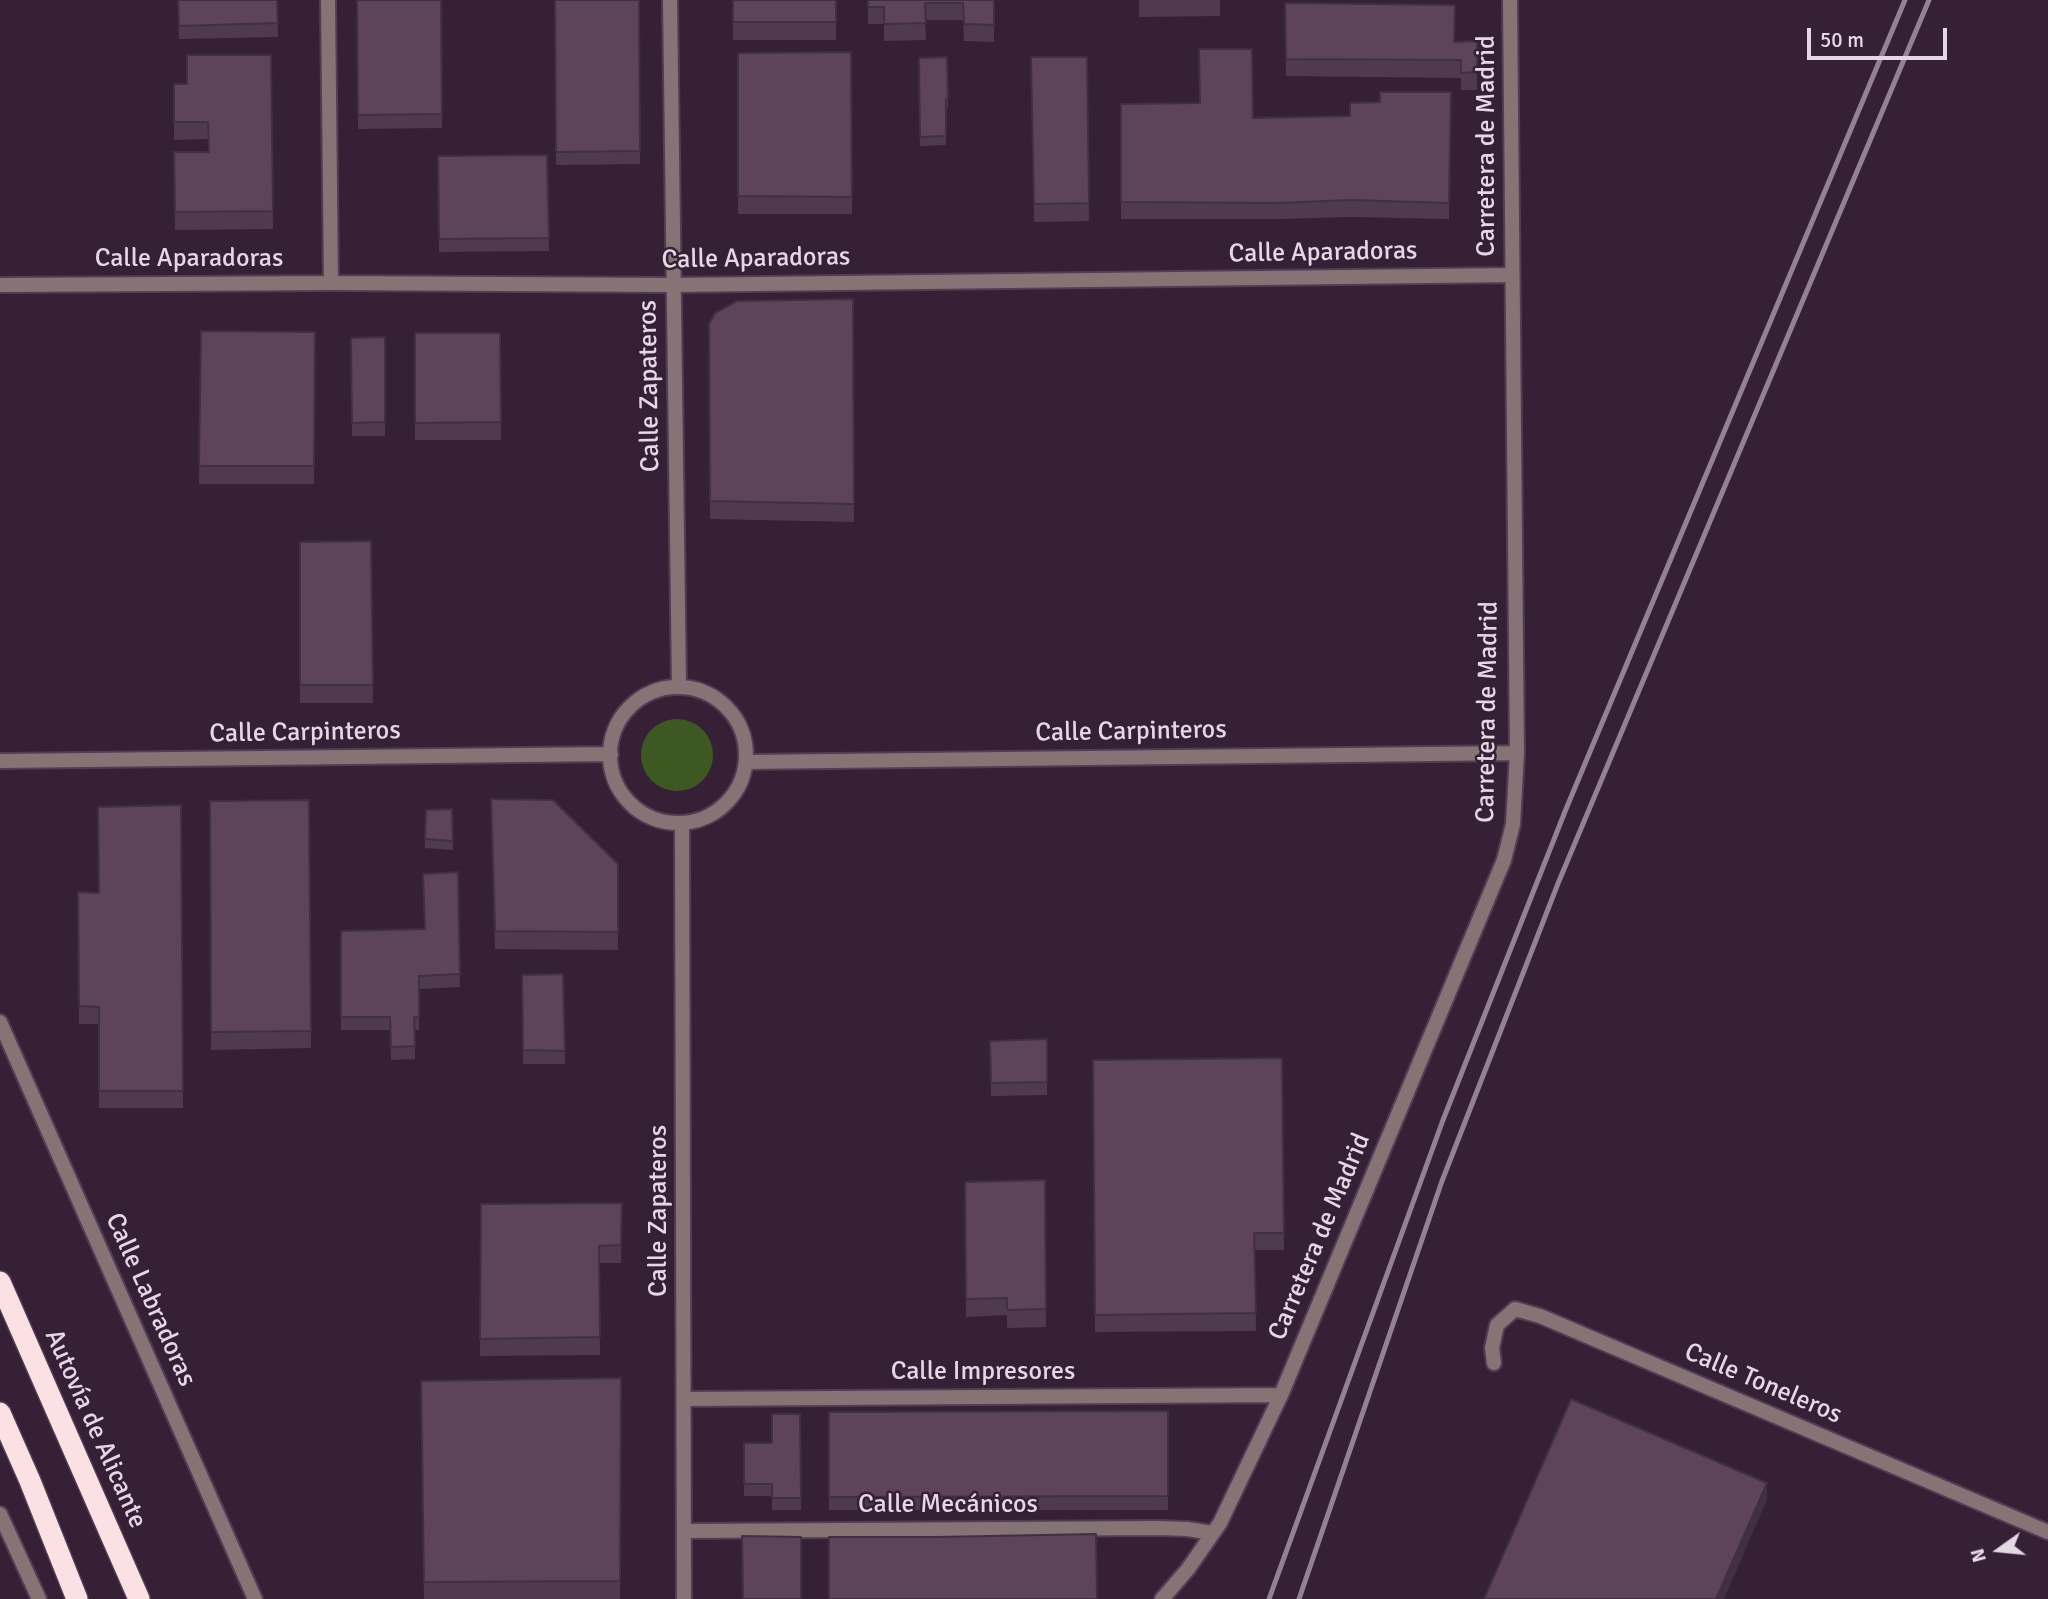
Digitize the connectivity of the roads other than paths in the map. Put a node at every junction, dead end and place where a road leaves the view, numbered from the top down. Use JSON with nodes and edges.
{"nodes":[{"id":1,"x":328,"y":0,"type":"edge"},
{"id":2,"x":670,"y":0,"type":"edge"},
{"id":3,"x":1510,"y":0,"type":"edge"},
{"id":4,"x":1513,"y":275,"type":"junction"},
{"id":5,"x":331,"y":283,"type":"junction"},
{"id":6,"x":0,"y":285,"type":"edge"},
{"id":7,"x":673,"y":285,"type":"junction"},
{"id":8,"x":679,"y":687,"type":"junction"},
{"id":9,"x":1517,"y":752,"type":"junction"},
{"id":10,"x":611,"y":754,"type":"junction"},
{"id":11,"x":0,"y":761,"type":"edge"},
{"id":12,"x":746,"y":762,"type":"junction"},
{"id":13,"x":682,"y":824,"type":"junction"},
{"id":14,"x":0,"y":1022,"type":"edge"},
{"id":15,"x":0,"y":1282,"type":"edge"},
{"id":16,"x":1493,"y":1363,"type":"dead end"},
{"id":17,"x":1281,"y":1395,"type":"junction"},
{"id":18,"x":684,"y":1399,"type":"junction"},
{"id":19,"x":0,"y":1413,"type":"edge"},
{"id":20,"x":0,"y":1514,"type":"edge"},
{"id":21,"x":684,"y":1531,"type":"junction"},
{"id":22,"x":2048,"y":1532,"type":"edge"},
{"id":23,"x":1213,"y":1533,"type":"junction"},
{"id":24,"x":38,"y":1599,"type":"edge"},
{"id":25,"x":77,"y":1599,"type":"edge"},
{"id":26,"x":139,"y":1599,"type":"edge"},
{"id":27,"x":255,"y":1599,"type":"edge"},
{"id":28,"x":684,"y":1599,"type":"edge"},
{"id":29,"x":1163,"y":1599,"type":"edge"}],
"edges":[{"from":1,"to":5,"type":"street"},
{"from":2,"to":7,"type":"street","name":"Calle Zapateros"},
{"from":3,"to":4,"type":"street","name":"Carretera de Madrid"},
{"from":4,"to":7,"type":"street","name":"Calle Aparadoras"},
{"from":4,"to":9,"type":"street","name":"Carretera de Madrid"},
{"from":5,"to":6,"type":"street","name":"Calle Aparadoras"},
{"from":5,"to":7,"type":"street","name":"Calle Aparadoras"},
{"from":7,"to":8,"type":"street","name":"Calle Zapateros"},
{"from":8,"to":10,"type":"street"},
{"from":8,"to":12,"type":"street"},
{"from":9,"to":12,"type":"street","name":"Calle Carpinteros"},
{"from":9,"to":17,"type":"street","name":"Carretera de Madrid"},
{"from":10,"to":11,"type":"street","name":"Calle Carpinteros"},
{"from":10,"to":13,"type":"street"},
{"from":12,"to":13,"type":"street"},
{"from":13,"to":18,"type":"street","name":"Calle Zapateros"},
{"from":14,"to":27,"type":"street","name":"Calle Labradoras"},
{"from":15,"to":26,"type":"highway","name":"Autovía de Alicante"},
{"from":16,"to":22,"type":"street","name":"Calle Toneleros"},
{"from":17,"to":18,"type":"street","name":"Calle Impresores"},
{"from":17,"to":23,"type":"street","name":"Carretera de Madrid"},
{"from":18,"to":21,"type":"street","name":"Calle Zapateros"},
{"from":19,"to":25,"type":"highway"},
{"from":20,"to":24,"type":"street"},
{"from":21,"to":23,"type":"street","name":"Calle Mecánicos"},
{"from":21,"to":28,"type":"street","name":"Calle Zapateros"},
{"from":23,"to":29,"type":"street","name":"Carretera de Madrid"}]}
